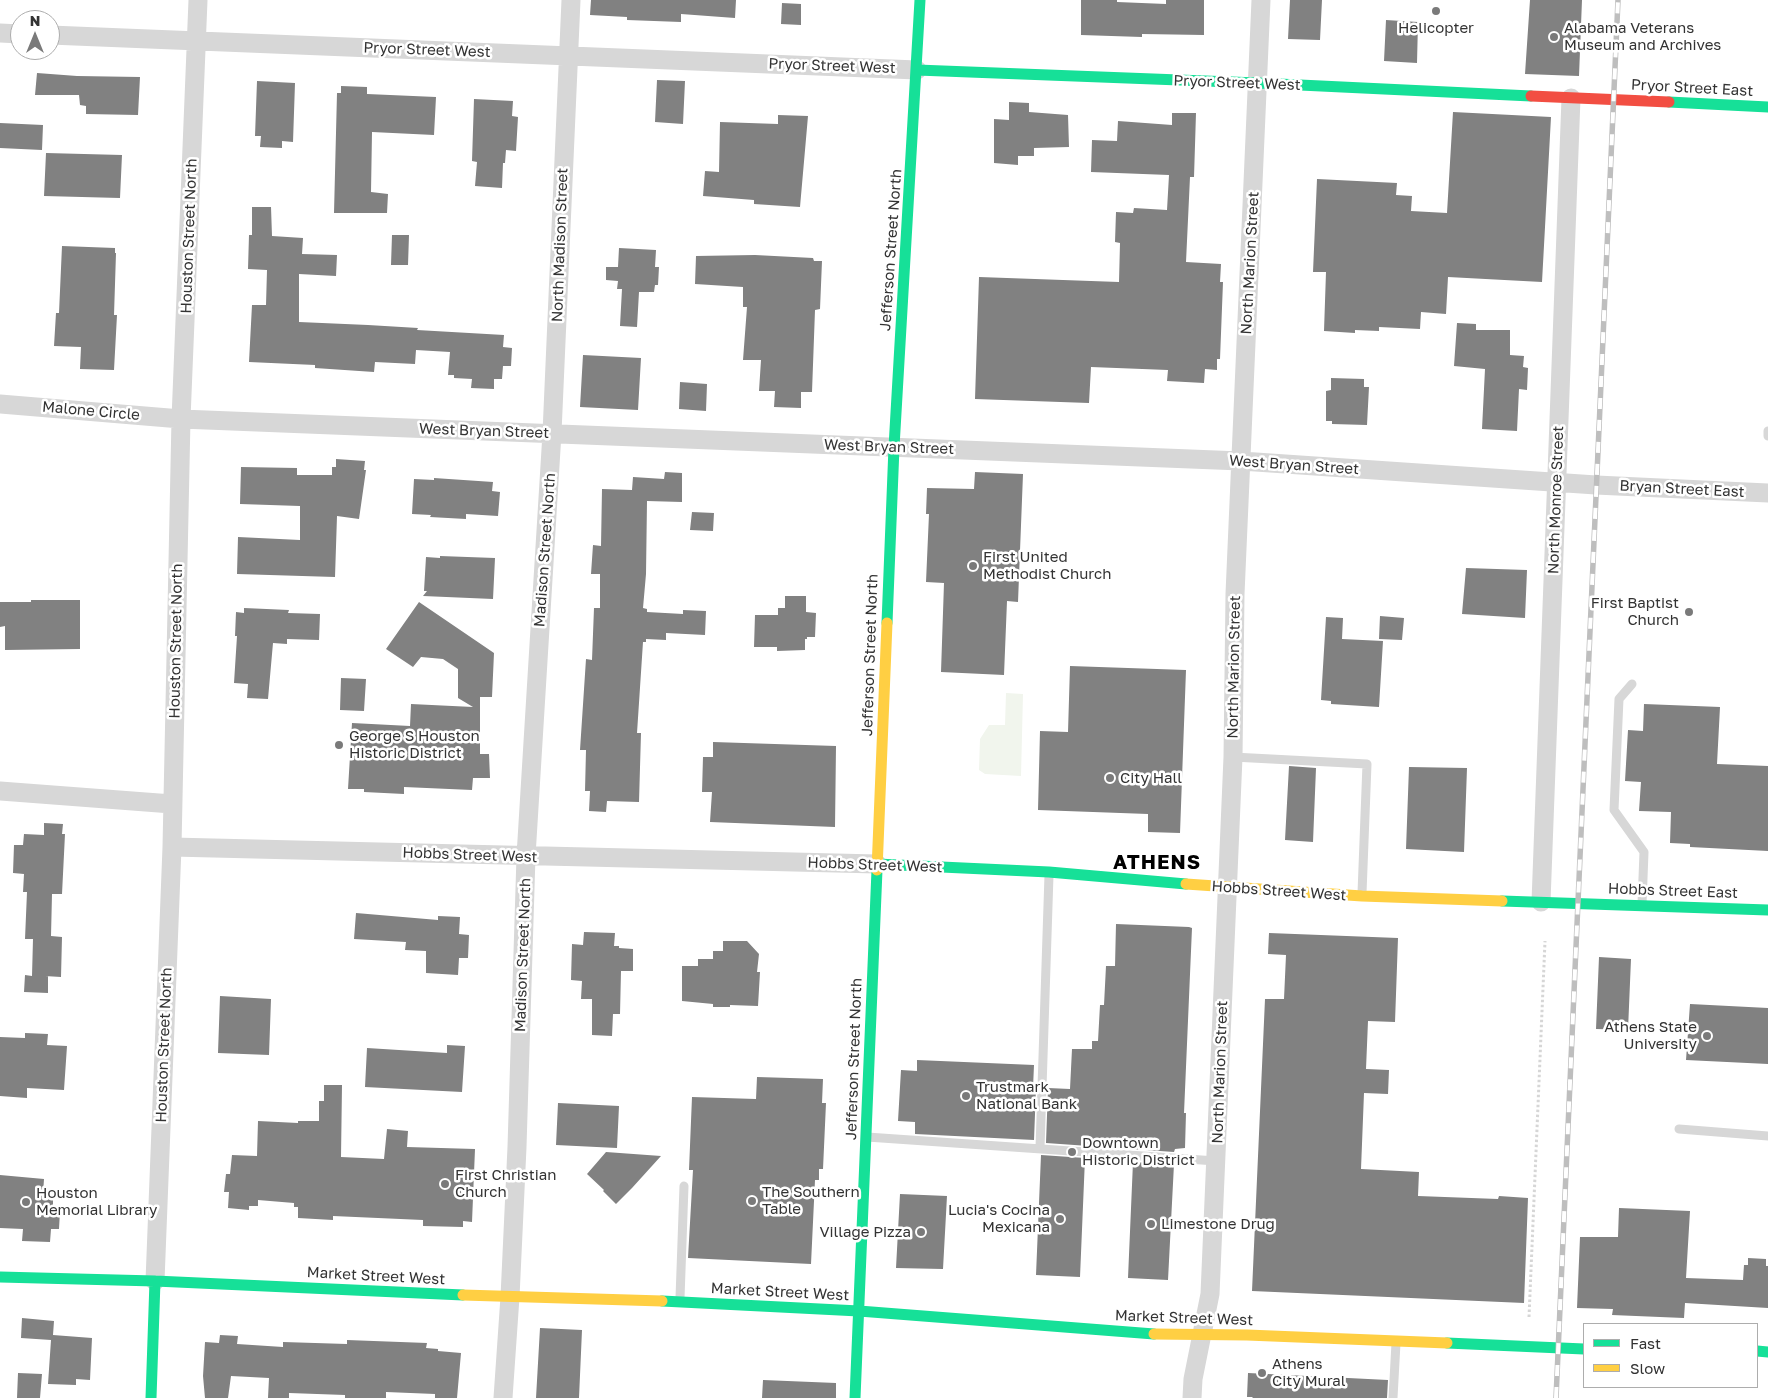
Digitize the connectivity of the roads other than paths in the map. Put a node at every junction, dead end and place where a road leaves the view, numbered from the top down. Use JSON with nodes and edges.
{"nodes":[{"id":1,"x":198,"y":0,"type":"edge"},
{"id":2,"x":571,"y":0,"type":"edge"},
{"id":3,"x":920,"y":0,"type":"edge"},
{"id":4,"x":1262,"y":0,"type":"edge"},
{"id":5,"x":60,"y":35,"type":"edge"},
{"id":6,"x":197,"y":41,"type":"junction"},
{"id":7,"x":568,"y":56,"type":"junction"},
{"id":8,"x":917,"y":70,"type":"junction"},
{"id":9,"x":1258,"y":83,"type":"junction"},
{"id":10,"x":1571,"y":98,"type":"junction"},
{"id":11,"x":1614,"y":99,"type":"joint"},
{"id":12,"x":1768,"y":107,"type":"edge"},
{"id":13,"x":0,"y":404,"type":"edge"},
{"id":14,"x":181,"y":419,"type":"junction"},
{"id":15,"x":1768,"y":431,"type":"edge"},
{"id":16,"x":552,"y":434,"type":"junction"},
{"id":17,"x":1768,"y":436,"type":"edge"},
{"id":18,"x":894,"y":447,"type":"junction"},
{"id":19,"x":1241,"y":461,"type":"junction"},
{"id":20,"x":1557,"y":483,"type":"junction"},
{"id":21,"x":1596,"y":485,"type":"joint"},
{"id":22,"x":1768,"y":493,"type":"edge"},
{"id":23,"x":1632,"y":684,"type":"dead end"},
{"id":24,"x":1233,"y":757,"type":"junction"},
{"id":25,"x":0,"y":791,"type":"edge"},
{"id":26,"x":172,"y":804,"type":"junction"},
{"id":27,"x":172,"y":847,"type":"junction"},
{"id":28,"x":526,"y":856,"type":"junction"},
{"id":29,"x":877,"y":864,"type":"junction"},
{"id":30,"x":1049,"y":872,"type":"junction"},
{"id":31,"x":1227,"y":888,"type":"junction"},
{"id":32,"x":1362,"y":896,"type":"junction"},
{"id":33,"x":1541,"y":902,"type":"junction"},
{"id":34,"x":1577,"y":902,"type":"joint"},
{"id":35,"x":1642,"y":905,"type":"junction"},
{"id":36,"x":1768,"y":910,"type":"edge"},
{"id":37,"x":1679,"y":1130,"type":"dead end"},
{"id":38,"x":866,"y":1136,"type":"junction"},
{"id":39,"x":1768,"y":1136,"type":"edge"},
{"id":40,"x":1040,"y":1148,"type":"junction"},
{"id":41,"x":1216,"y":1162,"type":"junction"},
{"id":42,"x":684,"y":1186,"type":"dead end"},
{"id":43,"x":0,"y":1277,"type":"edge"},
{"id":44,"x":155,"y":1281,"type":"junction"},
{"id":45,"x":510,"y":1297,"type":"junction"},
{"id":46,"x":679,"y":1301,"type":"junction"},
{"id":47,"x":859,"y":1311,"type":"junction"},
{"id":48,"x":1203,"y":1334,"type":"junction"},
{"id":49,"x":1396,"y":1342,"type":"junction"},
{"id":50,"x":1583,"y":1349,"type":"edge"},
{"id":51,"x":151,"y":1398,"type":"edge"},
{"id":52,"x":503,"y":1398,"type":"edge"},
{"id":53,"x":855,"y":1398,"type":"edge"},
{"id":54,"x":1192,"y":1398,"type":"edge"},
{"id":55,"x":1393,"y":1398,"type":"edge"}],
"edges":[{"from":1,"to":6,"type":"street","name":"Houston Street North"},
{"from":2,"to":7,"type":"street"},
{"from":3,"to":8,"type":"main road","name":"Jefferson Street North"},
{"from":4,"to":9,"type":"street","name":"North Marion Street"},
{"from":5,"to":6,"type":"street","name":"Pryor Street West"},
{"from":6,"to":7,"type":"street","name":"Pryor Street West"},
{"from":6,"to":14,"type":"street","name":"Houston Street North"},
{"from":7,"to":8,"type":"street","name":"Pryor Street West"},
{"from":7,"to":16,"type":"street","name":"North Madison Street"},
{"from":8,"to":9,"type":"main road","name":"Pryor Street West"},
{"from":8,"to":18,"type":"main road","name":"Jefferson Street North"},
{"from":9,"to":10,"type":"main road","name":"Pryor Street West"},
{"from":9,"to":19,"type":"street","name":"North Marion Street"},
{"from":10,"to":11,"type":"main road","name":"Pryor Street West"},
{"from":10,"to":20,"type":"street","name":"North Monroe Street"},
{"from":11,"to":12,"type":"main road","name":"Pryor Street East"},
{"from":13,"to":14,"type":"street","name":"Malone Circle"},
{"from":14,"to":16,"type":"street","name":"West Bryan Street"},
{"from":14,"to":26,"type":"street","name":"Houston Street North"},
{"from":15,"to":17,"type":"lane"},
{"from":16,"to":18,"type":"street","name":"West Bryan Street"},
{"from":16,"to":28,"type":"street","name":"Madison Street North"},
{"from":18,"to":19,"type":"street","name":"West Bryan Street"},
{"from":18,"to":29,"type":"main road","name":"Jefferson Street North"},
{"from":19,"to":20,"type":"street","name":"West Bryan Street"},
{"from":19,"to":24,"type":"street","name":"North Marion Street"},
{"from":20,"to":21,"type":"street","name":"West Bryan Street"},
{"from":20,"to":33,"type":"street","name":"North Monroe Street"},
{"from":21,"to":22,"type":"street","name":"Bryan Street East"},
{"from":23,"to":35,"type":"lane"},
{"from":24,"to":31,"type":"street","name":"North Marion Street"},
{"from":24,"to":32,"type":"lane"},
{"from":25,"to":26,"type":"street"},
{"from":26,"to":27,"type":"street","name":"Houston Street North"},
{"from":27,"to":28,"type":"street","name":"Hobbs Street West"},
{"from":27,"to":44,"type":"street","name":"Houston Street North"},
{"from":28,"to":29,"type":"street","name":"Hobbs Street West"},
{"from":28,"to":45,"type":"street","name":"Madison Street North"},
{"from":29,"to":30,"type":"main road","name":"Hobbs Street West"},
{"from":29,"to":38,"type":"main road","name":"Jefferson Street North"},
{"from":30,"to":31,"type":"main road","name":"Hobbs Street West"},
{"from":30,"to":40,"type":"lane"},
{"from":31,"to":32,"type":"main road","name":"Hobbs Street West"},
{"from":31,"to":41,"type":"street","name":"North Marion Street"},
{"from":32,"to":33,"type":"main road","name":"Hobbs Street West"},
{"from":33,"to":34,"type":"main road","name":"Hobbs Street West"},
{"from":34,"to":35,"type":"main road","name":"Hobbs Street East"},
{"from":35,"to":36,"type":"main road","name":"Hobbs Street East"},
{"from":37,"to":39,"type":"lane"},
{"from":38,"to":40,"type":"lane"},
{"from":38,"to":47,"type":"main road","name":"Jefferson Street North"},
{"from":40,"to":41,"type":"lane"},
{"from":41,"to":48,"type":"street","name":"North Marion Street"},
{"from":42,"to":46,"type":"lane"},
{"from":43,"to":44,"type":"main road","name":"Market Street West"},
{"from":44,"to":45,"type":"main road","name":"Market Street West"},
{"from":44,"to":51,"type":"main road"},
{"from":45,"to":46,"type":"main road","name":"Market Street West"},
{"from":45,"to":52,"type":"street","name":"Madison Street North"},
{"from":46,"to":47,"type":"main road","name":"Market Street West"},
{"from":47,"to":48,"type":"main road","name":"Market Street West"},
{"from":47,"to":53,"type":"main road","name":"Jefferson Street North"},
{"from":48,"to":49,"type":"main road","name":"Market Street West"},
{"from":48,"to":54,"type":"street","name":"North Marion Street"},
{"from":49,"to":50,"type":"main road","name":"Market Street West"},
{"from":49,"to":55,"type":"lane"}]}
